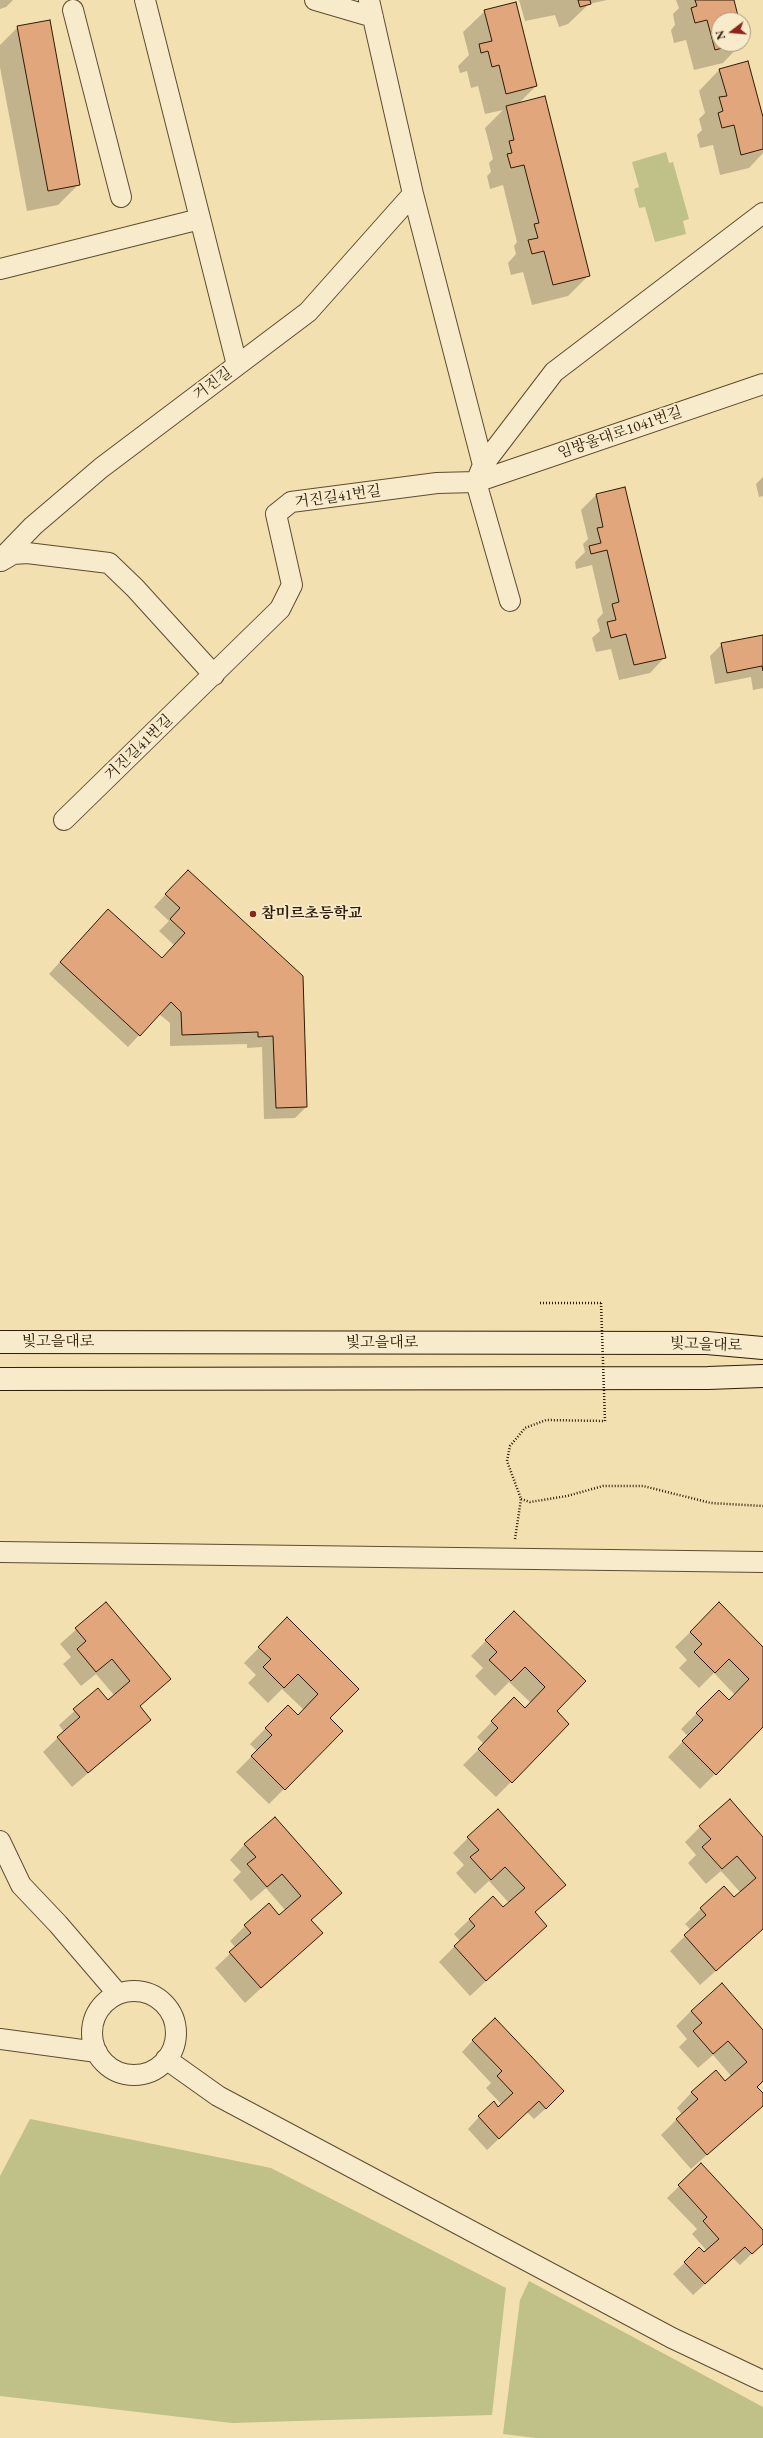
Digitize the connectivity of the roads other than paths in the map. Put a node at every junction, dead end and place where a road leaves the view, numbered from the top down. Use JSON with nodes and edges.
{"nodes":[{"id":1,"x":145,"y":0,"type":"edge"},
{"id":2,"x":315,"y":0,"type":"edge"},
{"id":3,"x":371,"y":8,"type":"edge"},
{"id":4,"x":73,"y":10,"type":"dead end"},
{"id":5,"x":413,"y":194,"type":"junction"},
{"id":6,"x":120,"y":197,"type":"dead end"},
{"id":7,"x":763,"y":213,"type":"edge"},
{"id":8,"x":200,"y":219,"type":"junction"},
{"id":9,"x":0,"y":269,"type":"edge"},
{"id":10,"x":237,"y":365,"type":"junction"},
{"id":11,"x":763,"y":384,"type":"edge"},
{"id":12,"x":480,"y":473,"type":"junction"},
{"id":13,"x":0,"y":561,"type":"edge"},
{"id":14,"x":510,"y":600,"type":"dead end"},
{"id":15,"x":214,"y":675,"type":"junction"},
{"id":16,"x":64,"y":820,"type":"dead end"},
{"id":17,"x":763,"y":1337,"type":"edge"},
{"id":18,"x":0,"y":1342,"type":"edge"},
{"id":19,"x":707,"y":1343,"type":"junction"},
{"id":20,"x":763,"y":1348,"type":"edge"},
{"id":21,"x":763,"y":1376,"type":"edge"},
{"id":22,"x":708,"y":1378,"type":"junction"},
{"id":23,"x":0,"y":1379,"type":"edge"},
{"id":24,"x":763,"y":1385,"type":"edge"},
{"id":25,"x":0,"y":1552,"type":"edge"},
{"id":26,"x":763,"y":1562,"type":"edge"},
{"id":27,"x":0,"y":1841,"type":"edge"},
{"id":28,"x":118,"y":1994,"type":"junction"},
{"id":29,"x":0,"y":2039,"type":"edge"},
{"id":30,"x":97,"y":2052,"type":"junction"},
{"id":31,"x":166,"y":2059,"type":"junction"},
{"id":32,"x":763,"y":2381,"type":"edge"}],
"edges":[{"from":1,"to":8,"type":"street"},
{"from":2,"to":3,"type":"street"},
{"from":3,"to":5,"type":"street"},
{"from":4,"to":6,"type":"street"},
{"from":5,"to":10,"type":"street","name":"거진길"},
{"from":5,"to":12,"type":"street"},
{"from":7,"to":12,"type":"street"},
{"from":8,"to":9,"type":"street"},
{"from":8,"to":10,"type":"street"},
{"from":10,"to":13,"type":"street","name":"거진길"},
{"from":11,"to":12,"type":"street","name":"임방울대로1041번길"},
{"from":12,"to":14,"type":"street"},
{"from":12,"to":15,"type":"street","name":"거진길41번길"},
{"from":13,"to":15,"type":"street"},
{"from":15,"to":16,"type":"street","name":"거진길41번길"},
{"from":17,"to":19,"type":"main road"},
{"from":18,"to":19,"type":"main road","name":"빛고을대로"},
{"from":19,"to":20,"type":"main road","name":"빛고을대로"},
{"from":21,"to":22,"type":"main road","name":"빛고을대로"},
{"from":22,"to":23,"type":"main road","name":"빛고을대로"},
{"from":22,"to":24,"type":"main road"},
{"from":25,"to":26,"type":"street"},
{"from":27,"to":28,"type":"street"},
{"from":28,"to":30,"type":"street"},
{"from":28,"to":31,"type":"street"},
{"from":29,"to":30,"type":"street"},
{"from":30,"to":31,"type":"street"},
{"from":31,"to":32,"type":"street"}]}
